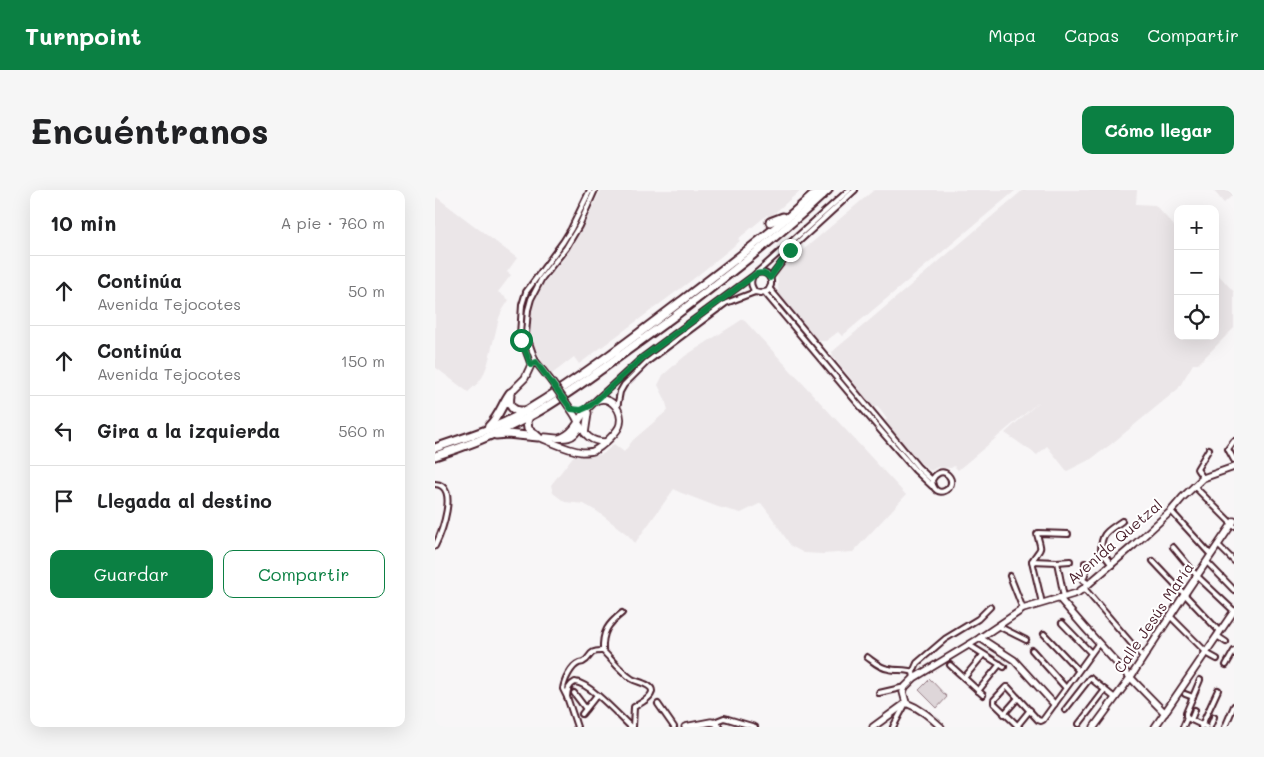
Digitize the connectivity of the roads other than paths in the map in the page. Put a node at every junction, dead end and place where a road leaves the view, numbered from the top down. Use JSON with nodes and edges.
{"nodes":[{"id":1,"x":590,"y":190,"type":"edge"},
{"id":2,"x":595,"y":190,"type":"edge"},
{"id":3,"x":819,"y":190,"type":"edge"},
{"id":4,"x":828,"y":190,"type":"edge"},
{"id":5,"x":849,"y":190,"type":"edge"},
{"id":6,"x":855,"y":190,"type":"edge"},
{"id":7,"x":812,"y":197,"type":"junction"},
{"id":8,"x":770,"y":222,"type":"dead end"},
{"id":9,"x":743,"y":246,"type":"dead end"},
{"id":10,"x":729,"y":265,"type":"junction"},
{"id":11,"x":754,"y":275,"type":"junction"},
{"id":12,"x":770,"y":278,"type":"junction"},
{"id":13,"x":770,"y":289,"type":"junction"},
{"id":14,"x":755,"y":292,"type":"junction"},
{"id":15,"x":765,"y":293,"type":"junction"},
{"id":16,"x":534,"y":364,"type":"junction"},
{"id":17,"x":510,"y":393,"type":"junction"},
{"id":18,"x":596,"y":400,"type":"junction"},
{"id":19,"x":590,"y":406,"type":"junction"},
{"id":20,"x":569,"y":407,"type":"junction"},
{"id":21,"x":617,"y":408,"type":"junction"},
{"id":22,"x":528,"y":413,"type":"junction"},
{"id":23,"x":579,"y":424,"type":"junction"},
{"id":24,"x":585,"y":433,"type":"junction"},
{"id":25,"x":485,"y":434,"type":"junction"},
{"id":26,"x":538,"y":437,"type":"junction"},
{"id":27,"x":1234,"y":441,"type":"edge"},
{"id":28,"x":605,"y":442,"type":"junction"},
{"id":29,"x":435,"y":448,"type":"edge"},
{"id":30,"x":1209,"y":450,"type":"dead end"},
{"id":31,"x":435,"y":456,"type":"edge"},
{"id":32,"x":1234,"y":460,"type":"edge"},
{"id":33,"x":1234,"y":467,"type":"edge"},
{"id":34,"x":1203,"y":478,"type":"junction"},
{"id":35,"x":932,"y":480,"type":"junction"},
{"id":36,"x":435,"y":484,"type":"edge"},
{"id":37,"x":932,"y":486,"type":"junction"},
{"id":38,"x":1194,"y":486,"type":"junction"},
{"id":39,"x":1171,"y":511,"type":"junction"},
{"id":40,"x":1122,"y":521,"type":"dead end"},
{"id":41,"x":1233,"y":524,"type":"edge"},
{"id":42,"x":1068,"y":534,"type":"dead end"},
{"id":43,"x":1218,"y":545,"type":"junction"},
{"id":44,"x":435,"y":546,"type":"edge"},
{"id":45,"x":1173,"y":547,"type":"dead end"},
{"id":46,"x":1211,"y":555,"type":"junction"},
{"id":47,"x":1070,"y":560,"type":"dead end"},
{"id":48,"x":1032,"y":561,"type":"junction"},
{"id":49,"x":1153,"y":561,"type":"dead end"},
{"id":50,"x":1057,"y":562,"type":"junction"},
{"id":51,"x":1207,"y":562,"type":"junction"},
{"id":52,"x":1234,"y":562,"type":"edge"},
{"id":53,"x":1085,"y":563,"type":"dead end"},
{"id":54,"x":1112,"y":565,"type":"junction"},
{"id":55,"x":1010,"y":576,"type":"dead end"},
{"id":56,"x":1197,"y":576,"type":"junction"},
{"id":57,"x":1087,"y":586,"type":"junction"},
{"id":58,"x":1234,"y":590,"type":"edge"},
{"id":59,"x":1184,"y":595,"type":"junction"},
{"id":60,"x":1061,"y":598,"type":"junction"},
{"id":61,"x":1042,"y":603,"type":"junction"},
{"id":62,"x":991,"y":608,"type":"dead end"},
{"id":63,"x":1023,"y":609,"type":"junction"},
{"id":64,"x":1234,"y":611,"type":"edge"},
{"id":65,"x":622,"y":613,"type":"dead end"},
{"id":66,"x":1170,"y":616,"type":"junction"},
{"id":67,"x":1231,"y":621,"type":"edge"},
{"id":68,"x":1062,"y":623,"type":"dead end"},
{"id":69,"x":999,"y":626,"type":"junction"},
{"id":70,"x":1044,"y":634,"type":"dead end"},
{"id":71,"x":1218,"y":634,"type":"junction"},
{"id":72,"x":980,"y":638,"type":"junction"},
{"id":73,"x":1026,"y":640,"type":"dead end"},
{"id":74,"x":1226,"y":642,"type":"dead end"},
{"id":75,"x":1098,"y":644,"type":"junction"},
{"id":76,"x":969,"y":645,"type":"junction"},
{"id":77,"x":1032,"y":650,"type":"dead end"},
{"id":78,"x":1234,"y":650,"type":"edge"},
{"id":79,"x":603,"y":651,"type":"junction"},
{"id":80,"x":1206,"y":652,"type":"junction"},
{"id":81,"x":1091,"y":653,"type":"junction"},
{"id":82,"x":983,"y":655,"type":"junction"},
{"id":83,"x":867,"y":657,"type":"dead end"},
{"id":84,"x":1143,"y":657,"type":"junction"},
{"id":85,"x":1217,"y":659,"type":"dead end"},
{"id":86,"x":950,"y":665,"type":"dead end"},
{"id":87,"x":1226,"y":665,"type":"dead end"},
{"id":88,"x":1078,"y":670,"type":"junction"},
{"id":89,"x":913,"y":675,"type":"junction"},
{"id":90,"x":964,"y":678,"type":"junction"},
{"id":91,"x":1129,"y":678,"type":"junction"},
{"id":92,"x":1200,"y":680,"type":"dead end"},
{"id":93,"x":905,"y":687,"type":"junction"},
{"id":94,"x":1065,"y":687,"type":"junction"},
{"id":95,"x":978,"y":690,"type":"junction"},
{"id":96,"x":1105,"y":690,"type":"junction"},
{"id":97,"x":1218,"y":690,"type":"dead end"},
{"id":98,"x":879,"y":692,"type":"dead end"},
{"id":99,"x":574,"y":693,"type":"dead end"},
{"id":100,"x":1185,"y":694,"type":"dead end"},
{"id":101,"x":597,"y":695,"type":"junction"},
{"id":102,"x":983,"y":695,"type":"dead end"},
{"id":103,"x":567,"y":697,"type":"junction"},
{"id":104,"x":1193,"y":697,"type":"junction"},
{"id":105,"x":1018,"y":698,"type":"junction"},
{"id":106,"x":1115,"y":698,"type":"junction"},
{"id":107,"x":906,"y":703,"type":"junction"},
{"id":108,"x":1205,"y":703,"type":"dead end"},
{"id":109,"x":659,"y":704,"type":"dead end"},
{"id":110,"x":1054,"y":704,"type":"junction"},
{"id":111,"x":1211,"y":706,"type":"junction"},
{"id":112,"x":1234,"y":706,"type":"edge"},
{"id":113,"x":586,"y":709,"type":"junction"},
{"id":114,"x":1030,"y":710,"type":"junction"},
{"id":115,"x":1065,"y":710,"type":"dead end"},
{"id":116,"x":1195,"y":710,"type":"dead end"},
{"id":117,"x":1165,"y":713,"type":"junction"},
{"id":118,"x":582,"y":714,"type":"dead end"},
{"id":119,"x":1005,"y":714,"type":"junction"},
{"id":120,"x":1214,"y":717,"type":"dead end"},
{"id":121,"x":1189,"y":719,"type":"junction"},
{"id":122,"x":1079,"y":724,"type":"dead end"},
{"id":123,"x":714,"y":725,"type":"edge"},
{"id":124,"x":1018,"y":726,"type":"edge"},
{"id":125,"x":1097,"y":726,"type":"edge"},
{"id":126,"x":1205,"y":726,"type":"edge"},
{"id":127,"x":577,"y":727,"type":"edge"},
{"id":128,"x":632,"y":727,"type":"edge"},
{"id":129,"x":674,"y":727,"type":"edge"},
{"id":130,"x":685,"y":727,"type":"edge"},
{"id":131,"x":755,"y":727,"type":"edge"},
{"id":132,"x":873,"y":727,"type":"edge"},
{"id":133,"x":893,"y":727,"type":"edge"},
{"id":134,"x":941,"y":727,"type":"edge"},
{"id":135,"x":1155,"y":727,"type":"edge"},
{"id":136,"x":1183,"y":727,"type":"edge"},
{"id":137,"x":1225,"y":727,"type":"edge"}],
"edges":[{"from":1,"to":16,"type":"street"},
{"from":2,"to":16,"type":"street"},
{"from":3,"to":7,"type":"highway"},
{"from":4,"to":22,"type":"highway"},
{"from":5,"to":11,"type":"street"},
{"from":6,"to":12,"type":"street"},
{"from":7,"to":8,"type":"highway"},
{"from":7,"to":10,"type":"highway"},
{"from":9,"to":10,"type":"highway"},
{"from":10,"to":22,"type":"highway"},
{"from":11,"to":12,"type":"street"},
{"from":11,"to":14,"type":"street"},
{"from":11,"to":18,"type":"street"},
{"from":12,"to":13,"type":"street"},
{"from":13,"to":15,"type":"street"},
{"from":13,"to":35,"type":"street"},
{"from":14,"to":15,"type":"street"},
{"from":14,"to":21,"type":"street"},
{"from":15,"to":37,"type":"street"},
{"from":16,"to":17,"type":"main road"},
{"from":16,"to":20,"type":"main road","bridge":true},
{"from":17,"to":22,"type":"highway"},
{"from":17,"to":25,"type":"highway"},
{"from":18,"to":19,"type":"main road"},
{"from":18,"to":21,"type":"main road"},
{"from":19,"to":20,"type":"main road"},
{"from":19,"to":23,"type":"main road"},
{"from":19,"to":24,"type":"main road"},
{"from":20,"to":23,"type":"main road"},
{"from":21,"to":28,"type":"main road"},
{"from":22,"to":25,"type":"highway"},
{"from":22,"to":26,"type":"highway"},
{"from":23,"to":24,"type":"main road"},
{"from":23,"to":26,"type":"main road"},
{"from":24,"to":28,"type":"main road"},
{"from":25,"to":26,"type":"highway"},
{"from":25,"to":29,"type":"highway"},
{"from":25,"to":31,"type":"highway"},
{"from":26,"to":28,"type":"main road"},
{"from":27,"to":32,"type":"street"},
{"from":30,"to":34,"type":"street"},
{"from":33,"to":34,"type":"main road","name":"Avenida Quetzal"},
{"from":34,"to":38,"type":"main road","name":"Avenida Quetzal"},
{"from":35,"to":37,"type":"street"},
{"from":35,"to":37,"type":"street"},
{"from":36,"to":44,"type":"street"},
{"from":38,"to":39,"type":"main road","name":"Avenida Quetzal"},
{"from":38,"to":41,"type":"street"},
{"from":39,"to":46,"type":"street"},
{"from":39,"to":54,"type":"main road","name":"Avenida Quetzal"},
{"from":40,"to":54,"type":"street"},
{"from":41,"to":43,"type":"main road","name":"Calle Jesús María"},
{"from":42,"to":48,"type":"street"},
{"from":43,"to":46,"type":"main road","name":"Calle Jesús María"},
{"from":43,"to":52,"type":"street"},
{"from":45,"to":56,"type":"street"},
{"from":46,"to":51,"type":"main road","name":"Calle Jesús María"},
{"from":47,"to":50,"type":"street"},
{"from":48,"to":50,"type":"street"},
{"from":48,"to":61,"type":"street"},
{"from":49,"to":59,"type":"street"},
{"from":50,"to":60,"type":"street"},
{"from":51,"to":56,"type":"main road","name":"Calle Jesús María"},
{"from":51,"to":58,"type":"street"},
{"from":53,"to":57,"type":"street"},
{"from":54,"to":57,"type":"main road","name":"Avenida Quetzal"},
{"from":55,"to":63,"type":"street"},
{"from":56,"to":59,"type":"main road","name":"Calle Jesús María"},
{"from":56,"to":64,"type":"street"},
{"from":57,"to":60,"type":"main road","name":"Avenida Quetzal"},
{"from":57,"to":84,"type":"street"},
{"from":59,"to":66,"type":"main road","name":"Calle Jesús María"},
{"from":59,"to":71,"type":"street"},
{"from":60,"to":61,"type":"main road","name":"Avenida Quetzal"},
{"from":60,"to":75,"type":"main road"},
{"from":61,"to":63,"type":"main road","name":"Avenida Quetzal"},
{"from":62,"to":89,"type":"street"},
{"from":63,"to":69,"type":"main road","name":"Avenida Quetzal"},
{"from":64,"to":67,"type":"main road"},
{"from":65,"to":79,"type":"street"},
{"from":66,"to":80,"type":"street"},
{"from":66,"to":84,"type":"main road","name":"Calle Jesús María"},
{"from":67,"to":71,"type":"main road"},
{"from":68,"to":81,"type":"street"},
{"from":69,"to":72,"type":"main road","name":"Avenida Quetzal"},
{"from":69,"to":73,"type":"street"},
{"from":70,"to":88,"type":"street"},
{"from":71,"to":74,"type":"street"},
{"from":71,"to":80,"type":"main road"},
{"from":72,"to":76,"type":"main road","name":"Avenida Quetzal"},
{"from":72,"to":110,"type":"main road"},
{"from":75,"to":81,"type":"street"},
{"from":75,"to":91,"type":"main road"},
{"from":76,"to":82,"type":"street"},
{"from":76,"to":89,"type":"main road","name":"Avenida Quetzal"},
{"from":77,"to":94,"type":"street"},
{"from":78,"to":87,"type":"street"},
{"from":79,"to":103,"type":"street"},
{"from":79,"to":128,"type":"street"},
{"from":80,"to":85,"type":"street"},
{"from":80,"to":117,"type":"main road"},
{"from":81,"to":88,"type":"street"},
{"from":82,"to":90,"type":"street"},
{"from":82,"to":95,"type":"street"},
{"from":83,"to":89,"type":"street"},
{"from":84,"to":91,"type":"main road","name":"Calle Jesús María"},
{"from":86,"to":90,"type":"street"},
{"from":88,"to":94,"type":"street"},
{"from":89,"to":93,"type":"main road","name":"Avenida Quetzal"},
{"from":90,"to":95,"type":"street"},
{"from":91,"to":106,"type":"main road","name":"Calle Jesús María"},
{"from":91,"to":117,"type":"main road"},
{"from":92,"to":104,"type":"street"},
{"from":93,"to":98,"type":"street"},
{"from":93,"to":107,"type":"main road"},
{"from":94,"to":110,"type":"street"},
{"from":95,"to":102,"type":"street"},
{"from":96,"to":106,"type":"street"},
{"from":96,"to":115,"type":"street"},
{"from":96,"to":122,"type":"street"},
{"from":97,"to":111,"type":"street"},
{"from":99,"to":113,"type":"street"},
{"from":100,"to":104,"type":"street"},
{"from":101,"to":103,"type":"street"},
{"from":101,"to":113,"type":"street"},
{"from":101,"to":128,"type":"street"},
{"from":103,"to":127,"type":"street"},
{"from":104,"to":121,"type":"street"},
{"from":105,"to":114,"type":"street"},
{"from":105,"to":119,"type":"street"},
{"from":105,"to":119,"type":"street"},
{"from":106,"to":125,"type":"main road","name":"Calle Jesús María"},
{"from":107,"to":132,"type":"main road"},
{"from":107,"to":133,"type":"street"},
{"from":107,"to":134,"type":"main road"},
{"from":108,"to":111,"type":"street"},
{"from":109,"to":129,"type":"street"},
{"from":110,"to":114,"type":"street"},
{"from":111,"to":126,"type":"street"},
{"from":112,"to":137,"type":"street"},
{"from":113,"to":118,"type":"street"},
{"from":114,"to":124,"type":"street"},
{"from":116,"to":121,"type":"street"},
{"from":117,"to":135,"type":"main road"},
{"from":119,"to":124,"type":"street"},
{"from":120,"to":126,"type":"street"},
{"from":121,"to":126,"type":"street"},
{"from":121,"to":136,"type":"street"},
{"from":123,"to":130,"type":"main road"},
{"from":123,"to":131,"type":"street"}]}
